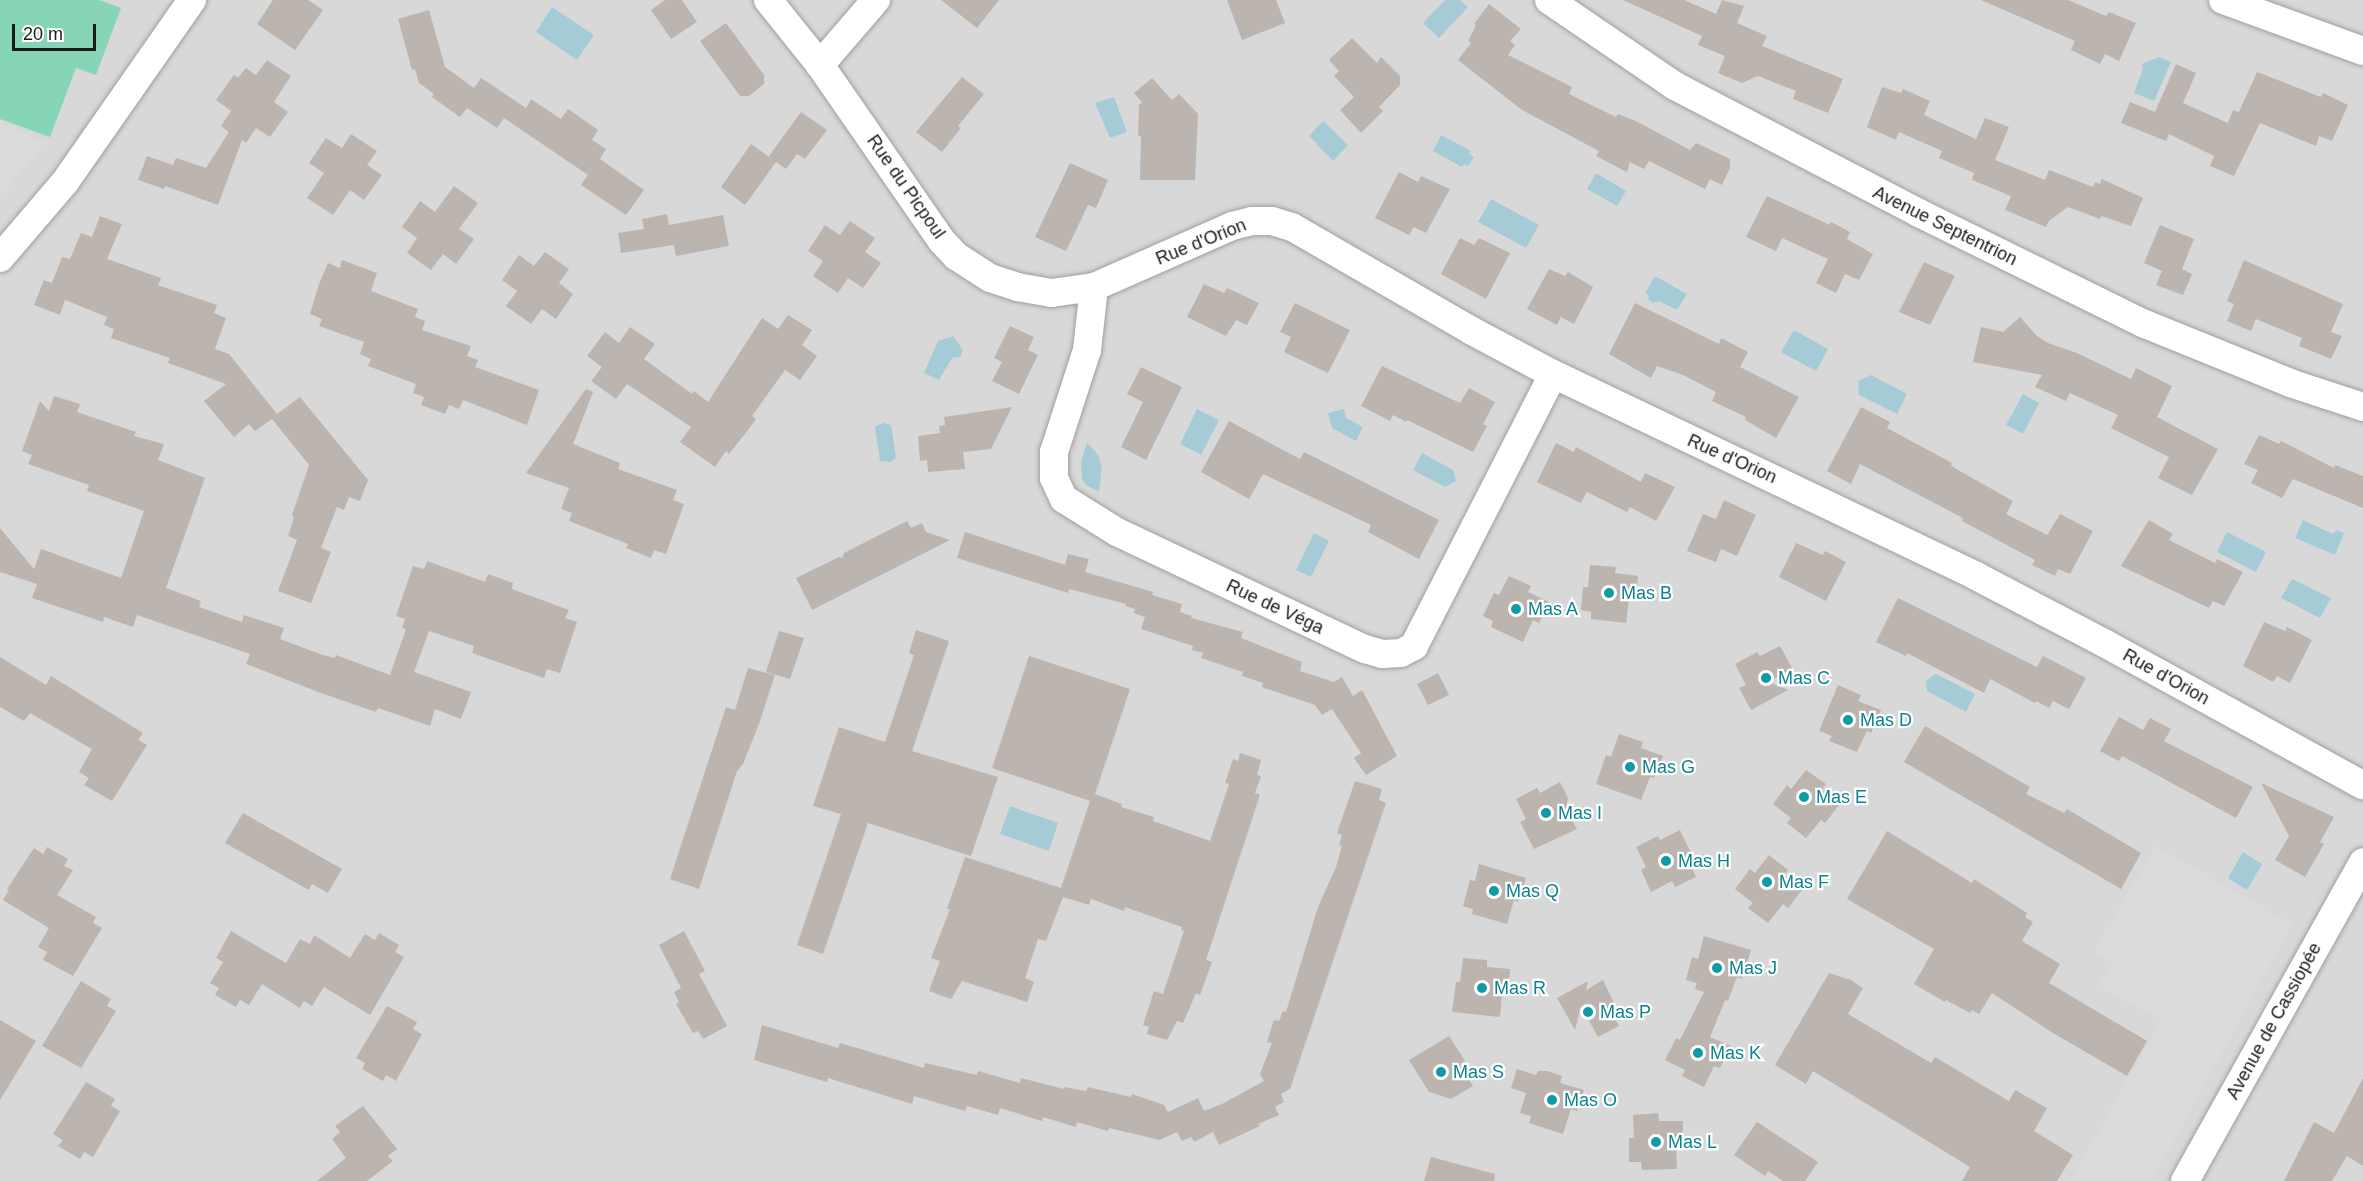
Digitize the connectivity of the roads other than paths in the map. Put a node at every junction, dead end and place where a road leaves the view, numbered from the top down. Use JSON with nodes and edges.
{"nodes":[{"id":1,"x":192,"y":0,"type":"edge"},
{"id":2,"x":768,"y":0,"type":"edge"},
{"id":3,"x":876,"y":0,"type":"edge"},
{"id":4,"x":1550,"y":0,"type":"edge"},
{"id":5,"x":2223,"y":0,"type":"edge"},
{"id":6,"x":2363,"y":51,"type":"edge"},
{"id":7,"x":820,"y":65,"type":"junction"},
{"id":8,"x":0,"y":258,"type":"edge"},
{"id":9,"x":1094,"y":287,"type":"junction"},
{"id":10,"x":1553,"y":374,"type":"junction"},
{"id":11,"x":2363,"y":407,"type":"edge"},
{"id":12,"x":2363,"y":785,"type":"edge"},
{"id":13,"x":2363,"y":862,"type":"edge"},
{"id":14,"x":2185,"y":1181,"type":"edge"}],
"edges":[{"from":1,"to":8,"type":"street"},
{"from":2,"to":7,"type":"street","name":"Rue du Picpoul"},
{"from":3,"to":7,"type":"street"},
{"from":4,"to":11,"type":"street","name":"Avenue Septentrion"},
{"from":5,"to":6,"type":"street"},
{"from":7,"to":9,"type":"street","name":"Rue du Picpoul"},
{"from":9,"to":10,"type":"street","name":"Rue d'Orion"},
{"from":9,"to":10,"type":"street","name":"Rue de Véga"},
{"from":10,"to":12,"type":"street","name":"Rue d'Orion"},
{"from":13,"to":14,"type":"street","name":"Avenue de Cassiopée"}]}
